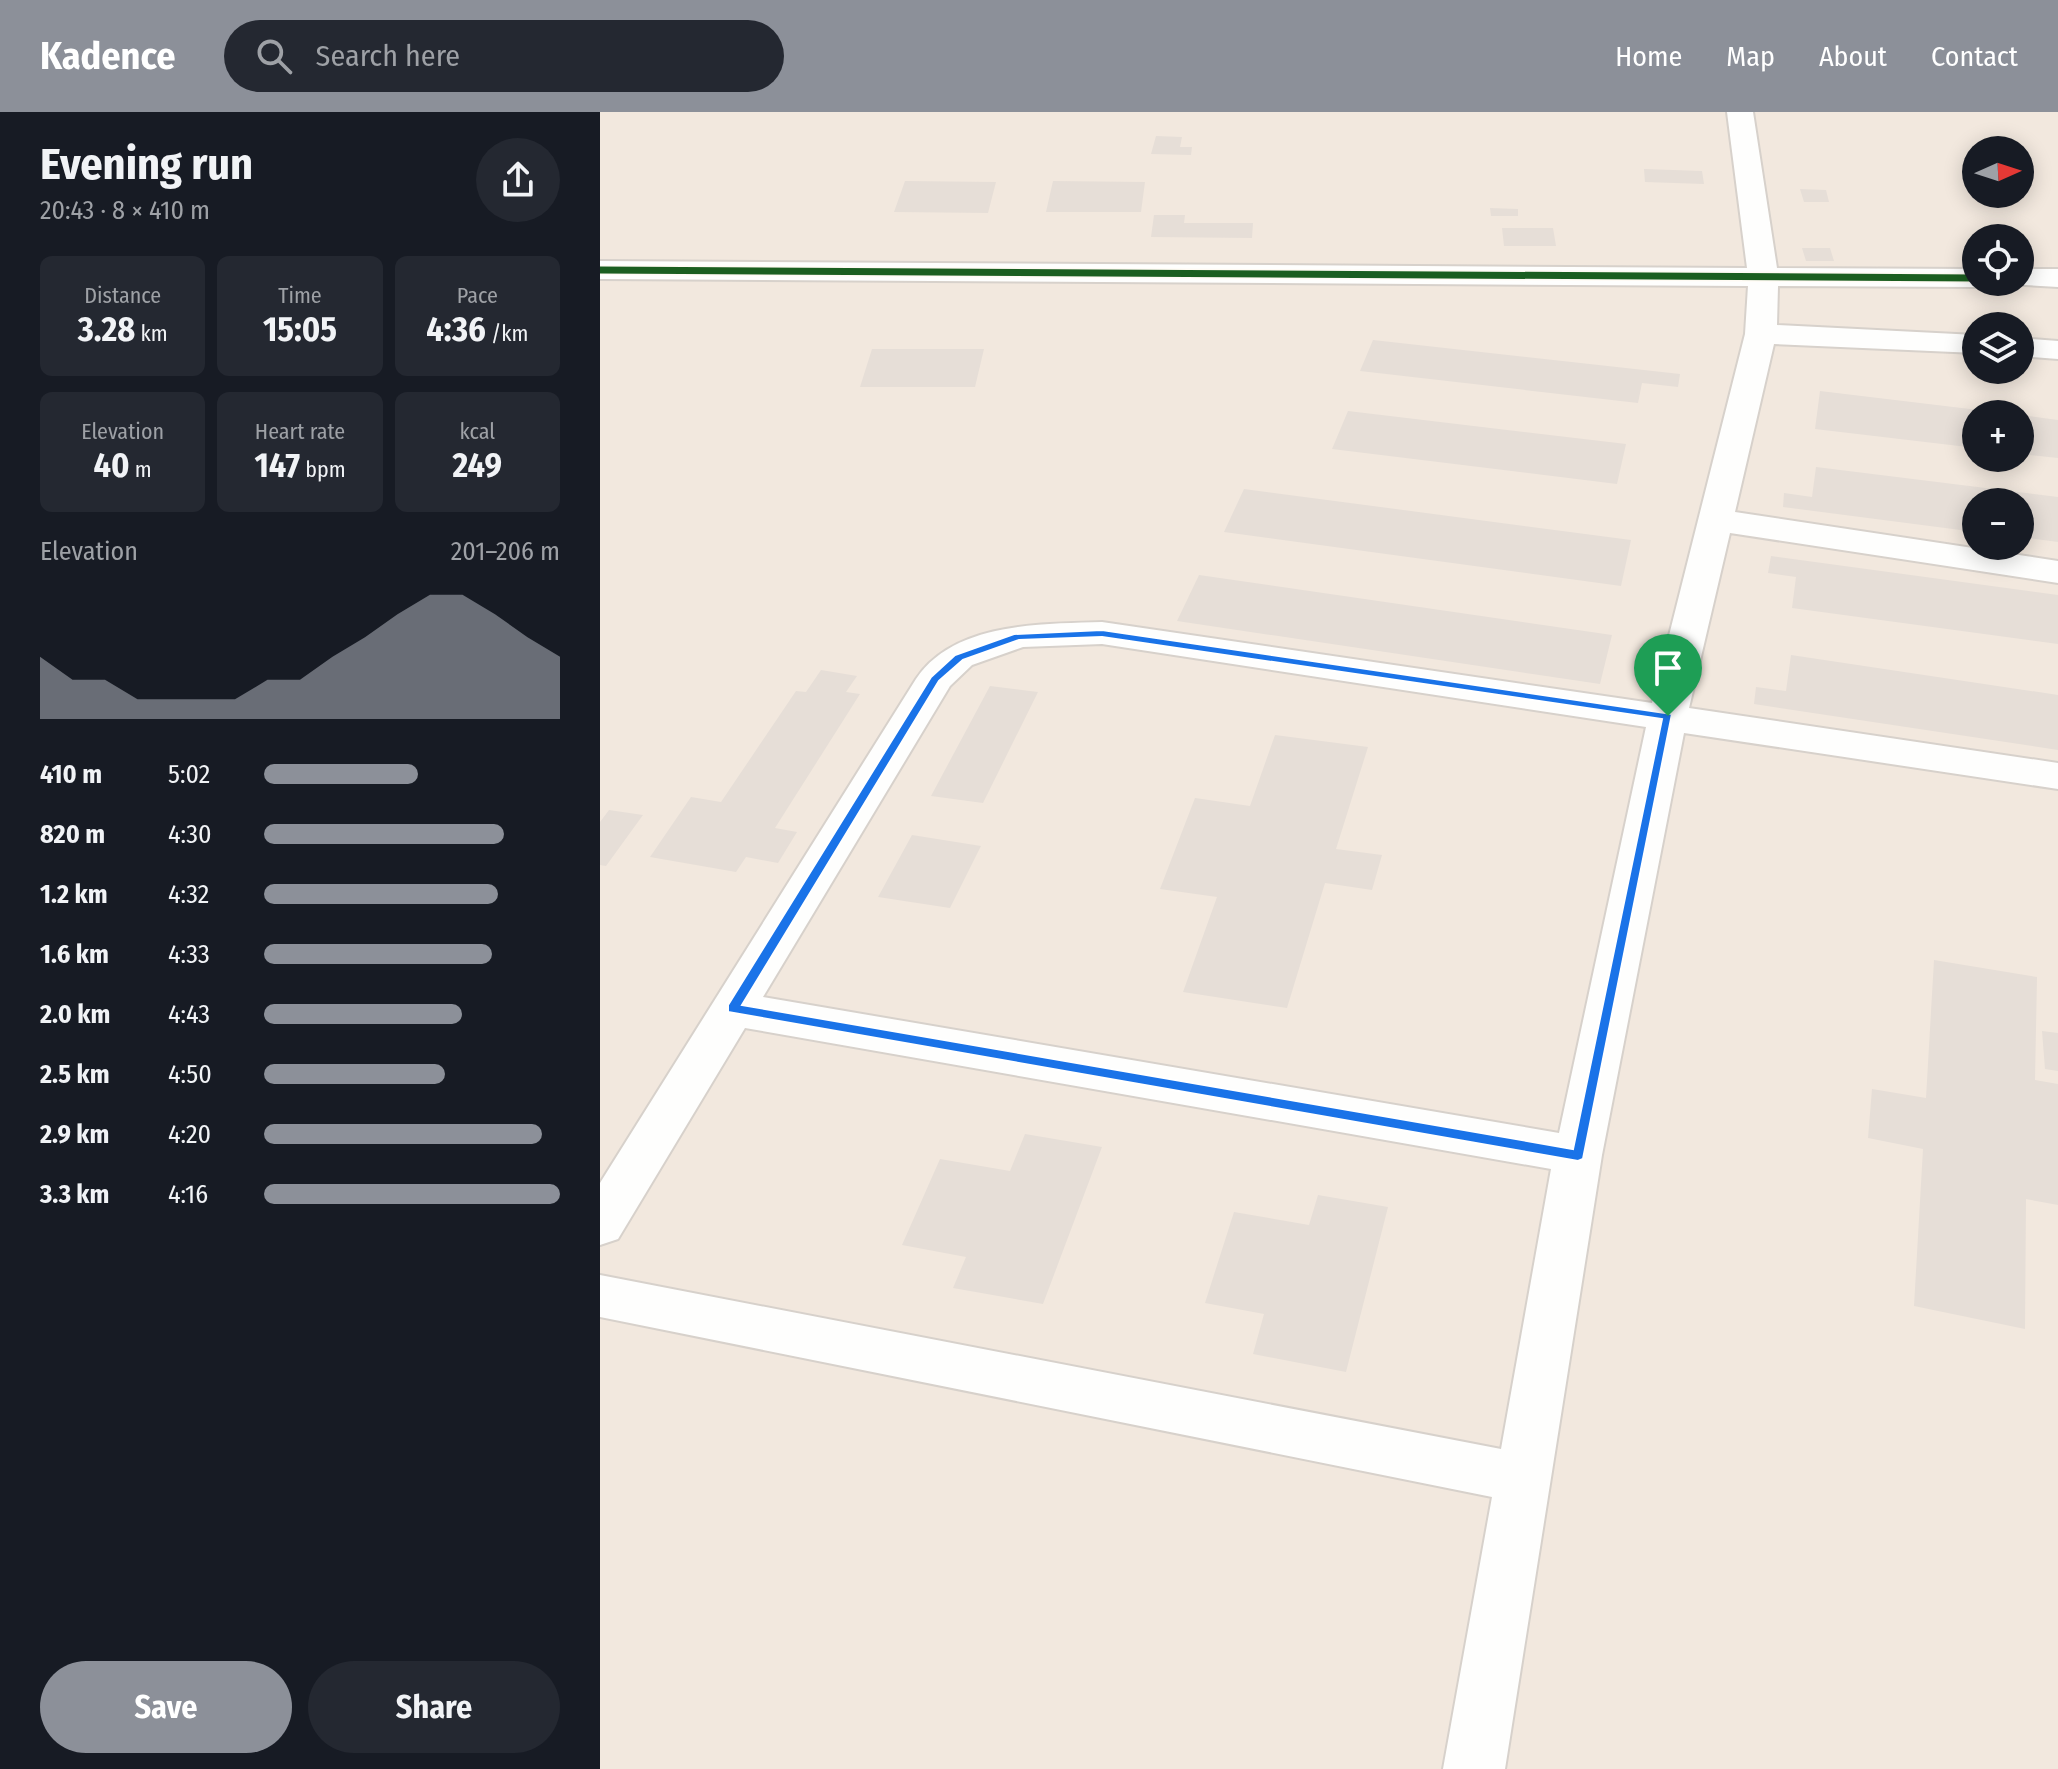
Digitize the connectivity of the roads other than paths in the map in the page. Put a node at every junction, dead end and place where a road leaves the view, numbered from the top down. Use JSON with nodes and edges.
{"nodes":[{"id":1,"x":1740,"y":112,"type":"edge"},
{"id":2,"x":600,"y":270,"type":"edge"},
{"id":3,"x":1763,"y":277,"type":"junction"},
{"id":4,"x":1962,"y":278,"type":"edge"},
{"id":5,"x":2034,"y":278,"type":"edge"},
{"id":6,"x":2058,"y":278,"type":"edge"},
{"id":7,"x":1761,"y":334,"type":"junction"},
{"id":8,"x":1962,"y":343,"type":"edge"},
{"id":9,"x":2034,"y":348,"type":"edge"},
{"id":10,"x":2058,"y":350,"type":"edge"},
{"id":11,"x":1716,"y":520,"type":"junction"},
{"id":12,"x":2058,"y":572,"type":"edge"},
{"id":13,"x":1668,"y":716,"type":"junction"},
{"id":14,"x":2058,"y":776,"type":"edge"},
{"id":15,"x":733,"y":1009,"type":"junction"},
{"id":16,"x":1578,"y":1155,"type":"junction"},
{"id":17,"x":600,"y":1225,"type":"edge"},
{"id":18,"x":600,"y":1296,"type":"edge"},
{"id":19,"x":1523,"y":1478,"type":"junction"},
{"id":20,"x":1474,"y":1769,"type":"edge"}],
"edges":[{"from":1,"to":3,"type":"street"},
{"from":2,"to":3,"type":"street"},
{"from":3,"to":4,"type":"street"},
{"from":3,"to":7,"type":"street"},
{"from":5,"to":6,"type":"street"},
{"from":7,"to":8,"type":"street"},
{"from":7,"to":11,"type":"street"},
{"from":9,"to":10,"type":"street"},
{"from":11,"to":12,"type":"street"},
{"from":11,"to":13,"type":"street"},
{"from":13,"to":14,"type":"street"},
{"from":13,"to":15,"type":"street"},
{"from":13,"to":16,"type":"street"},
{"from":15,"to":16,"type":"street"},
{"from":15,"to":17,"type":"street"},
{"from":16,"to":19,"type":"street"},
{"from":18,"to":19,"type":"street"},
{"from":19,"to":20,"type":"street"}]}
